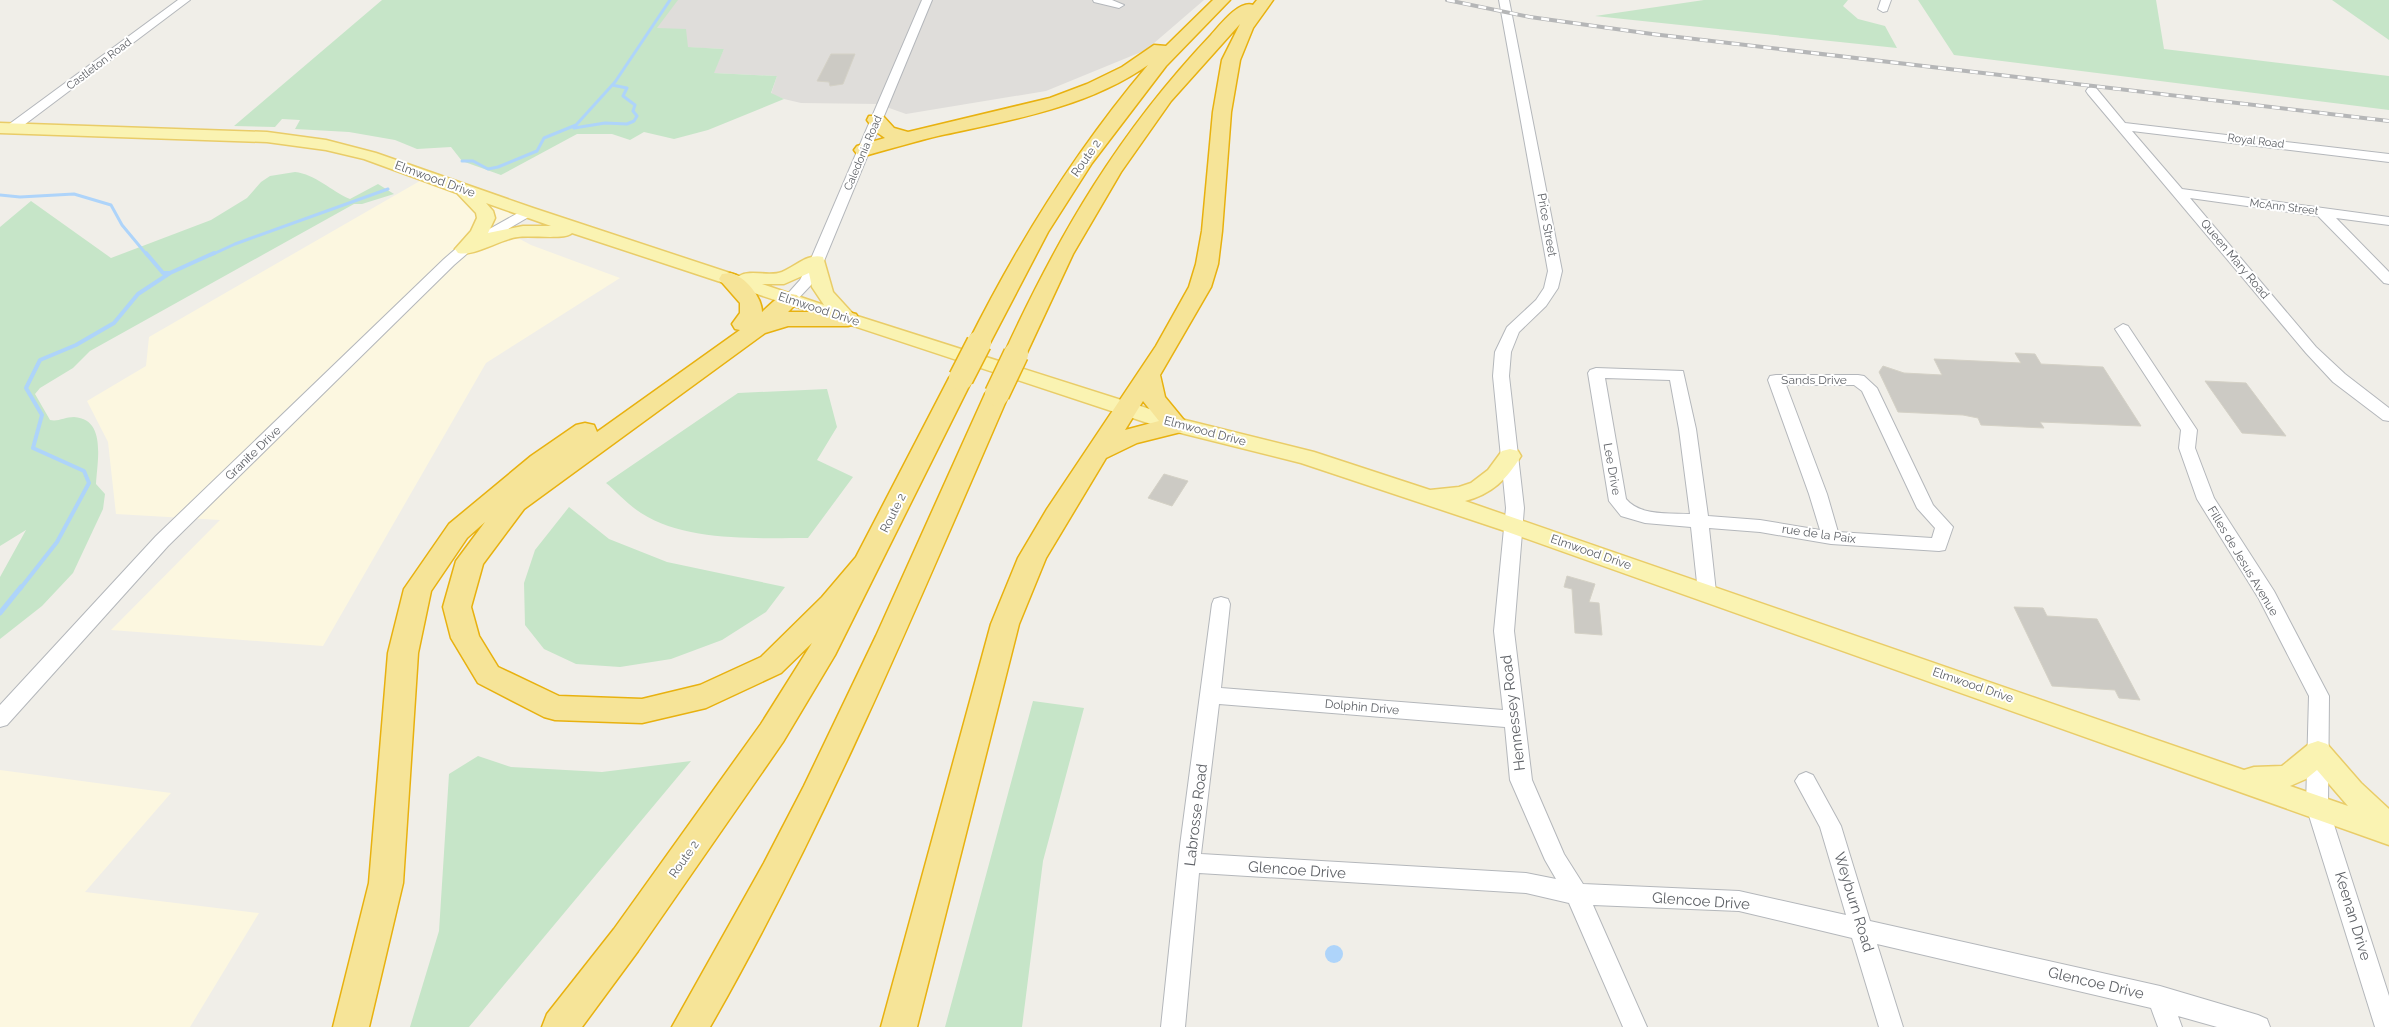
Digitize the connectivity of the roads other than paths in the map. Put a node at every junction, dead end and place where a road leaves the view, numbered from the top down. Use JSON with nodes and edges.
{"nodes":[{"id":1,"x":185,"y":0,"type":"edge"},
{"id":2,"x":927,"y":0,"type":"edge"},
{"id":3,"x":1098,"y":0,"type":"edge"},
{"id":4,"x":1253,"y":0,"type":"edge"},
{"id":5,"x":1265,"y":0,"type":"edge"},
{"id":6,"x":1504,"y":0,"type":"edge"},
{"id":7,"x":1220,"y":2,"type":"edge"},
{"id":8,"x":1119,"y":5,"type":"dead end"},
{"id":9,"x":2092,"y":91,"type":"dead end"},
{"id":10,"x":876,"y":120,"type":"junction"},
{"id":11,"x":2122,"y":126,"type":"junction"},
{"id":12,"x":6,"y":128,"type":"edge"},
{"id":13,"x":905,"y":137,"type":"junction"},
{"id":14,"x":864,"y":150,"type":"junction"},
{"id":15,"x":2389,"y":158,"type":"edge"},
{"id":16,"x":462,"y":190,"type":"junction"},
{"id":17,"x":2179,"y":194,"type":"junction"},
{"id":18,"x":528,"y":212,"type":"junction"},
{"id":19,"x":2322,"y":212,"type":"junction"},
{"id":20,"x":2389,"y":221,"type":"edge"},
{"id":21,"x":596,"y":235,"type":"junction"},
{"id":22,"x":464,"y":249,"type":"junction"},
{"id":23,"x":817,"y":261,"type":"junction"},
{"id":24,"x":730,"y":279,"type":"junction"},
{"id":25,"x":2389,"y":280,"type":"edge"},
{"id":26,"x":789,"y":300,"type":"junction"},
{"id":27,"x":848,"y":319,"type":"junction"},
{"id":28,"x":750,"y":326,"type":"junction"},
{"id":29,"x":2123,"y":329,"type":"dead end"},
{"id":30,"x":1148,"y":375,"type":"junction"},
{"id":31,"x":1126,"y":409,"type":"junction"},
{"id":32,"x":2389,"y":416,"type":"edge"},
{"id":33,"x":1176,"y":425,"type":"junction"},
{"id":34,"x":1096,"y":454,"type":"junction"},
{"id":35,"x":1510,"y":456,"type":"junction"},
{"id":36,"x":1416,"y":494,"type":"junction"},
{"id":37,"x":1699,"y":522,"type":"junction"},
{"id":38,"x":1512,"y":525,"type":"junction"},
{"id":39,"x":1831,"y":538,"type":"junction"},
{"id":40,"x":1939,"y":546,"type":"joint"},
{"id":41,"x":871,"y":558,"type":"junction"},
{"id":42,"x":1706,"y":592,"type":"junction"},
{"id":43,"x":1221,"y":604,"type":"dead end"},
{"id":44,"x":1211,"y":695,"type":"junction"},
{"id":45,"x":0,"y":719,"type":"edge"},
{"id":46,"x":1514,"y":719,"type":"junction"},
{"id":47,"x":2318,"y":752,"type":"junction"},
{"id":48,"x":2235,"y":777,"type":"junction"},
{"id":49,"x":1806,"y":781,"type":"dead end"},
{"id":50,"x":2317,"y":806,"type":"junction"},
{"id":51,"x":2389,"y":825,"type":"edge"},
{"id":52,"x":2389,"y":833,"type":"edge"},
{"id":53,"x":1190,"y":863,"type":"junction"},
{"id":54,"x":1578,"y":894,"type":"junction"},
{"id":55,"x":1863,"y":930,"type":"junction"},
{"id":56,"x":2160,"y":998,"type":"junction"},
{"id":57,"x":351,"y":1027,"type":"edge"},
{"id":58,"x":560,"y":1027,"type":"edge"},
{"id":59,"x":690,"y":1027,"type":"edge"},
{"id":60,"x":899,"y":1027,"type":"edge"},
{"id":61,"x":1173,"y":1027,"type":"edge"},
{"id":62,"x":1635,"y":1027,"type":"edge"},
{"id":63,"x":1891,"y":1027,"type":"edge"},
{"id":64,"x":2170,"y":1027,"type":"edge"},
{"id":65,"x":2258,"y":1027,"type":"edge"},
{"id":66,"x":2387,"y":1027,"type":"edge"}],
"edges":[{"from":1,"to":12,"type":"street","name":"Castleton Road"},
{"from":2,"to":10,"type":"street","name":"Caledonia Road"},
{"from":3,"to":8,"type":"street"},
{"from":4,"to":59,"type":"highway","bridge":true},
{"from":5,"to":30,"type":"highway"},
{"from":6,"to":35,"type":"street","name":"Price Street"},
{"from":7,"to":13,"type":"highway"},
{"from":7,"to":41,"type":"highway","name":"Route 2","bridge":true},
{"from":9,"to":11,"type":"street","name":"Queen Mary Road"},
{"from":10,"to":13,"type":"highway"},
{"from":10,"to":14,"type":"street","name":"Caledonia Road"},
{"from":11,"to":15,"type":"street","name":"Royal Road"},
{"from":11,"to":17,"type":"street","name":"Queen Mary Road"},
{"from":12,"to":16,"type":"main road","name":"Elmwood Drive"},
{"from":13,"to":14,"type":"highway"},
{"from":14,"to":23,"type":"street","name":"Caledonia Road"},
{"from":16,"to":18,"type":"main road","name":"Elmwood Drive"},
{"from":16,"to":22,"type":"main road"},
{"from":17,"to":19,"type":"street","name":"McAnn Street"},
{"from":17,"to":32,"type":"street","name":"Queen Mary Road"},
{"from":18,"to":21,"type":"main road","name":"Elmwood Drive"},
{"from":18,"to":22,"type":"street","name":"Granite Drive"},
{"from":19,"to":20,"type":"street","name":"McAnn Street"},
{"from":19,"to":25,"type":"street"},
{"from":21,"to":22,"type":"main road"},
{"from":21,"to":24,"type":"main road","name":"Elmwood Drive"},
{"from":22,"to":45,"type":"street","name":"Granite Drive"},
{"from":23,"to":24,"type":"main road"},
{"from":23,"to":26,"type":"street","name":"Caledonia Road"},
{"from":23,"to":27,"type":"main road"},
{"from":24,"to":26,"type":"main road","name":"Elmwood Drive"},
{"from":24,"to":28,"type":"highway"},
{"from":26,"to":27,"type":"main road","name":"Elmwood Drive"},
{"from":26,"to":28,"type":"highway"},
{"from":27,"to":28,"type":"highway"},
{"from":27,"to":31,"type":"main road","name":"Elmwood Drive"},
{"from":28,"to":41,"type":"highway"},
{"from":28,"to":57,"type":"highway"},
{"from":29,"to":47,"type":"street","name":"Filles de Jesus Avenue"},
{"from":30,"to":31,"type":"highway"},
{"from":30,"to":33,"type":"highway"},
{"from":31,"to":33,"type":"main road","name":"Elmwood Drive"},
{"from":31,"to":34,"type":"highway"},
{"from":33,"to":34,"type":"highway"},
{"from":33,"to":36,"type":"main road","name":"Elmwood Drive"},
{"from":34,"to":60,"type":"highway"},
{"from":35,"to":36,"type":"main road"},
{"from":35,"to":38,"type":"street","name":"Price Street"},
{"from":36,"to":38,"type":"main road","name":"Elmwood Drive"},
{"from":37,"to":37,"type":"street","name":"Lee Drive"},
{"from":37,"to":39,"type":"street","name":"rue de la Paix"},
{"from":37,"to":42,"type":"street"},
{"from":38,"to":42,"type":"main road","name":"Elmwood Drive"},
{"from":38,"to":46,"type":"street","name":"Hennessey Road"},
{"from":39,"to":40,"type":"street","name":"rue de la Paix"},
{"from":39,"to":40,"type":"street","name":"Sands Drive"},
{"from":41,"to":58,"type":"highway","name":"Route 2"},
{"from":42,"to":48,"type":"main road","name":"Elmwood Drive"},
{"from":43,"to":44,"type":"street","name":"Labrosse Road"},
{"from":44,"to":46,"type":"street","name":"Dolphin Drive"},
{"from":44,"to":53,"type":"street","name":"Labrosse Road"},
{"from":46,"to":54,"type":"street","name":"Hennessey Road"},
{"from":47,"to":48,"type":"main road"},
{"from":47,"to":50,"type":"street","name":"Filles de Jesus Avenue"},
{"from":47,"to":51,"type":"main road"},
{"from":48,"to":50,"type":"main road","name":"Elmwood Drive"},
{"from":49,"to":55,"type":"street","name":"Weyburn Road"},
{"from":50,"to":52,"type":"main road","name":"Elmwood Drive"},
{"from":50,"to":66,"type":"street","name":"Keenan Drive"},
{"from":53,"to":54,"type":"street","name":"Glencoe Drive"},
{"from":53,"to":61,"type":"street","name":"Labrosse Road"},
{"from":54,"to":55,"type":"street","name":"Glencoe Drive"},
{"from":54,"to":62,"type":"street","name":"Hennessey Road"},
{"from":55,"to":56,"type":"street","name":"Glencoe Drive"},
{"from":55,"to":63,"type":"street","name":"Weyburn Road"},
{"from":56,"to":64,"type":"street"},
{"from":56,"to":65,"type":"street","name":"Glencoe Drive"}]}
